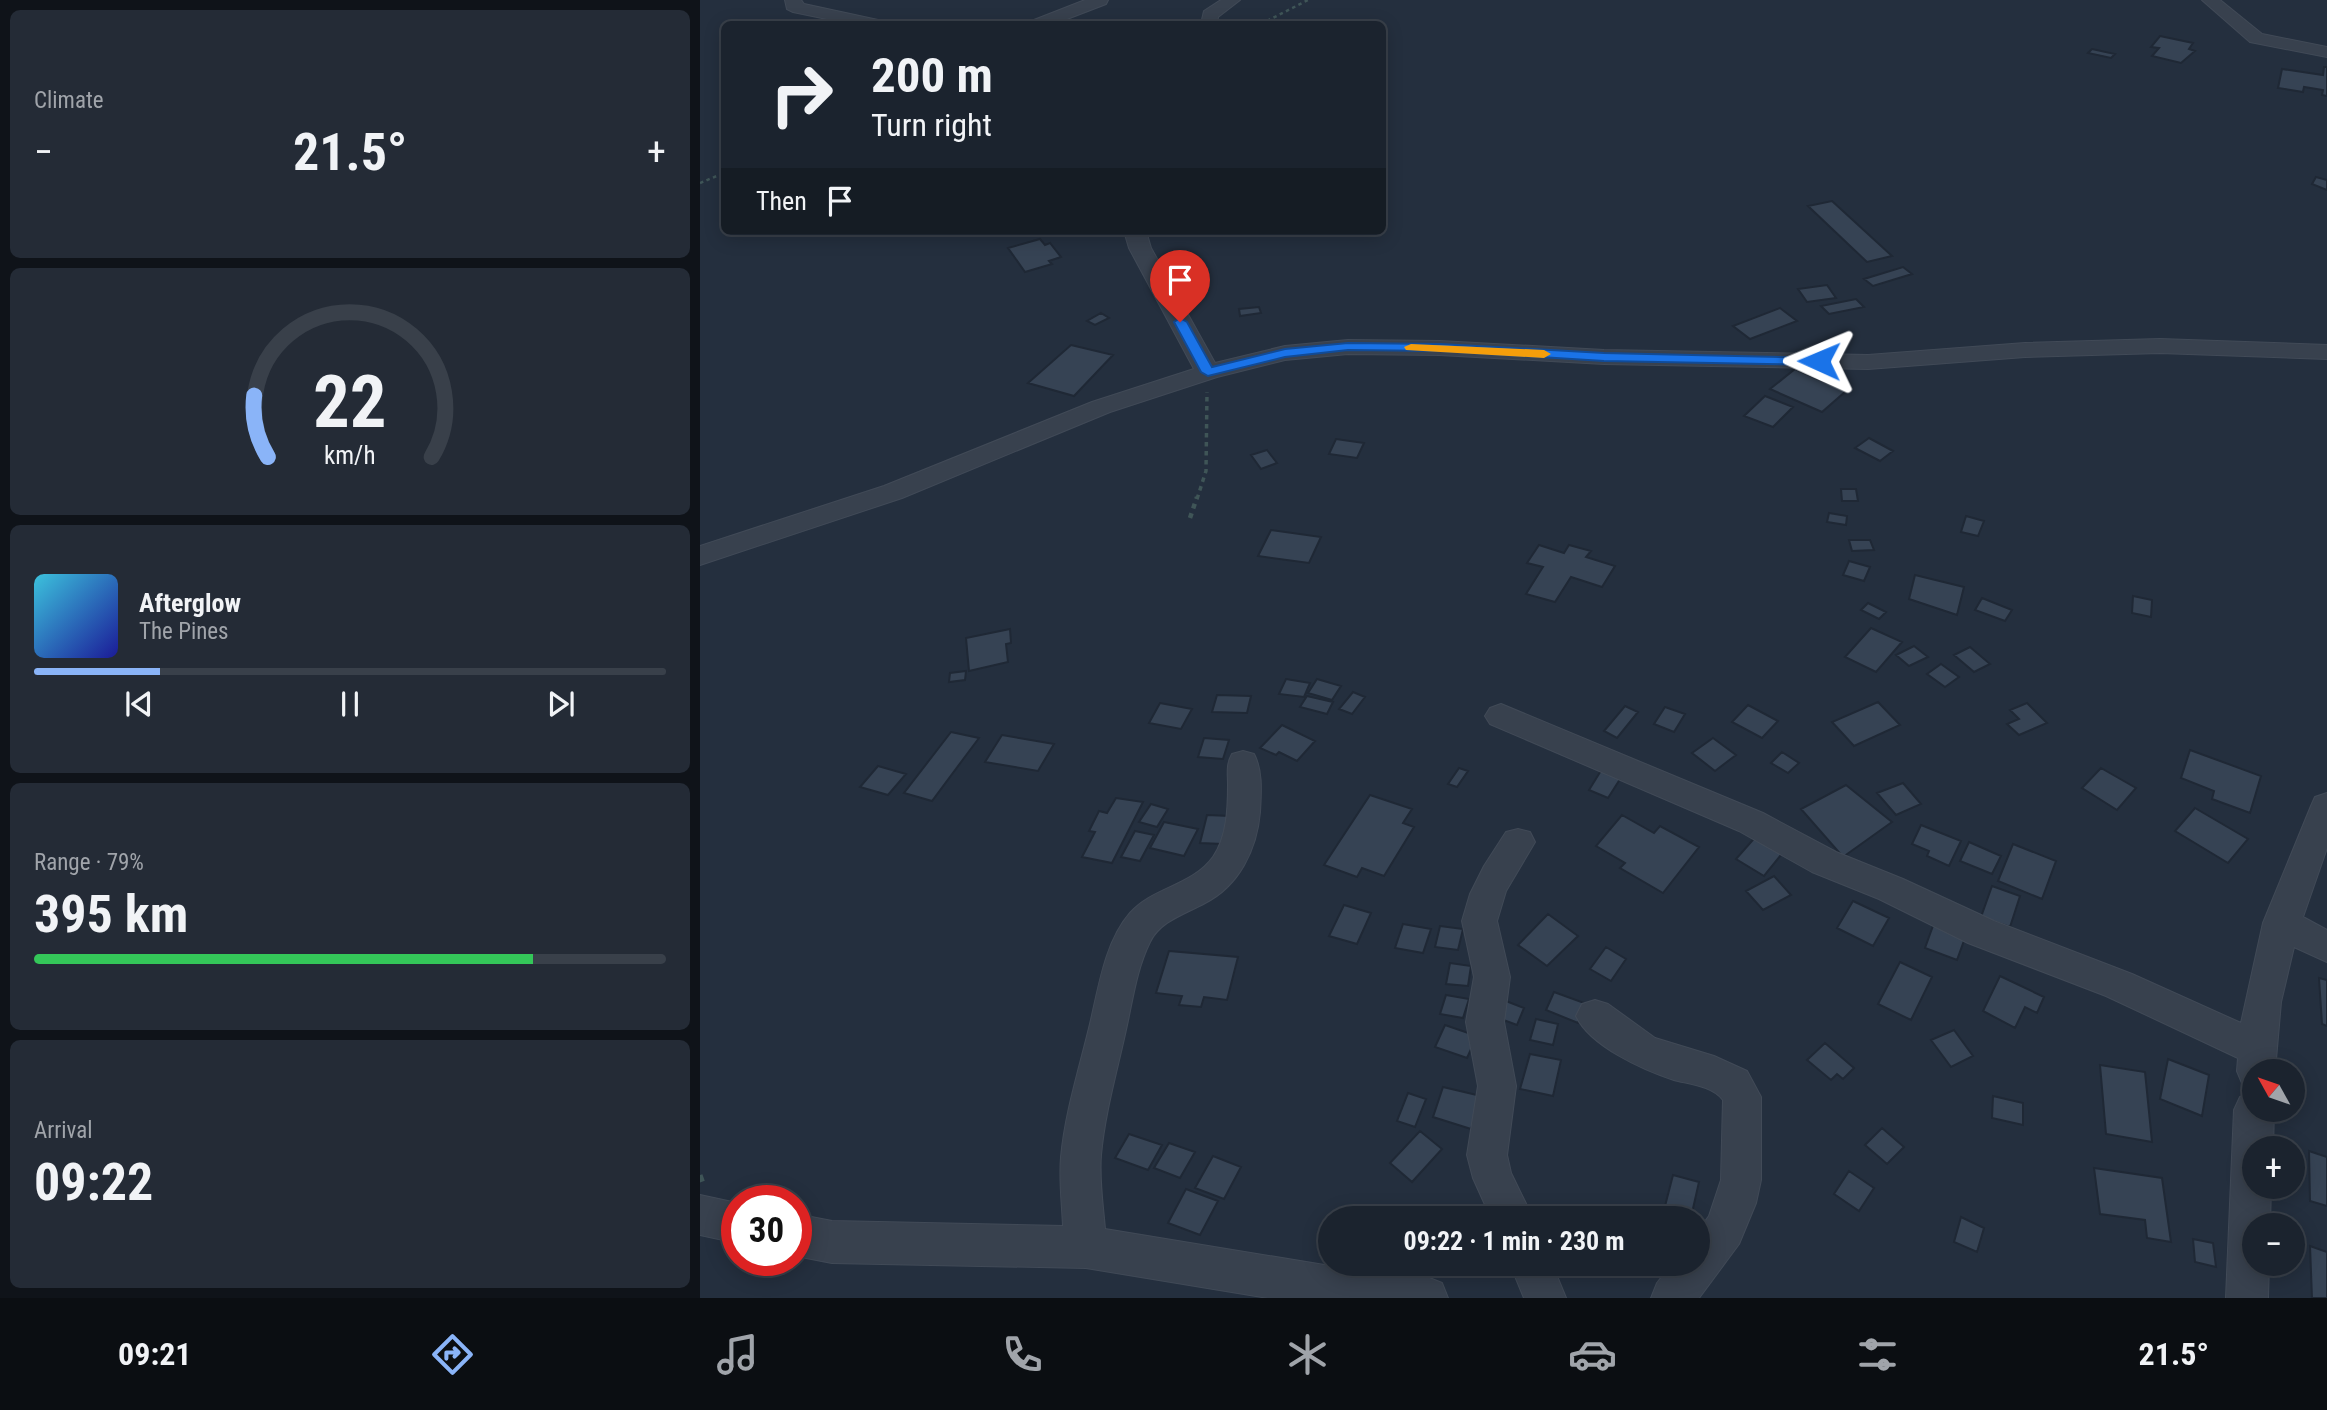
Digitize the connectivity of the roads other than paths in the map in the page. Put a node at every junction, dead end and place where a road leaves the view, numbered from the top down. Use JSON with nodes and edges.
{"nodes":[{"id":1,"x":793,"y":0,"type":"edge"},
{"id":2,"x":1100,"y":0,"type":"edge"},
{"id":3,"x":1232,"y":0,"type":"edge"},
{"id":4,"x":2210,"y":0,"type":"edge"},
{"id":5,"x":858,"y":21,"type":"edge"},
{"id":6,"x":1048,"y":21,"type":"edge"},
{"id":7,"x":1209,"y":21,"type":"edge"},
{"id":8,"x":2327,"y":52,"type":"edge"},
{"id":9,"x":1136,"y":235,"type":"edge"},
{"id":10,"x":2327,"y":352,"type":"edge"},
{"id":11,"x":1208,"y":372,"type":"junction"},
{"id":12,"x":700,"y":556,"type":"edge"},
{"id":13,"x":1501,"y":716,"type":"dead end"},
{"id":14,"x":1242,"y":764,"type":"dead end"},
{"id":15,"x":2327,"y":806,"type":"edge"},
{"id":16,"x":1518,"y":842,"type":"dead end"},
{"id":17,"x":2281,"y":923,"type":"junction"},
{"id":18,"x":2327,"y":947,"type":"edge"},
{"id":19,"x":1595,"y":1016,"type":"dead end"},
{"id":20,"x":2256,"y":1059,"type":"edge"},
{"id":21,"x":2254,"y":1122,"type":"edge"},
{"id":22,"x":1506,"y":1206,"type":"edge"},
{"id":23,"x":700,"y":1215,"type":"edge"},
{"id":24,"x":721,"y":1220,"type":"edge"},
{"id":25,"x":812,"y":1238,"type":"edge"},
{"id":26,"x":1086,"y":1247,"type":"junction"},
{"id":27,"x":1536,"y":1276,"type":"edge"},
{"id":28,"x":1427,"y":1298,"type":"edge"},
{"id":29,"x":1545,"y":1298,"type":"edge"},
{"id":30,"x":1672,"y":1298,"type":"edge"},
{"id":31,"x":2247,"y":1298,"type":"edge"}],
"edges":[{"from":1,"to":5,"type":"street"},
{"from":2,"to":6,"type":"street"},
{"from":3,"to":7,"type":"street"},
{"from":4,"to":8,"type":"street"},
{"from":9,"to":11,"type":"street"},
{"from":10,"to":11,"type":"street"},
{"from":11,"to":12,"type":"street"},
{"from":13,"to":20,"type":"street"},
{"from":14,"to":26,"type":"street"},
{"from":15,"to":17,"type":"street"},
{"from":16,"to":22,"type":"street"},
{"from":17,"to":18,"type":"street"},
{"from":17,"to":20,"type":"street"},
{"from":19,"to":30,"type":"street"},
{"from":21,"to":31,"type":"street"},
{"from":23,"to":24,"type":"street"},
{"from":25,"to":26,"type":"street"},
{"from":26,"to":28,"type":"street"},
{"from":27,"to":29,"type":"street"}]}
